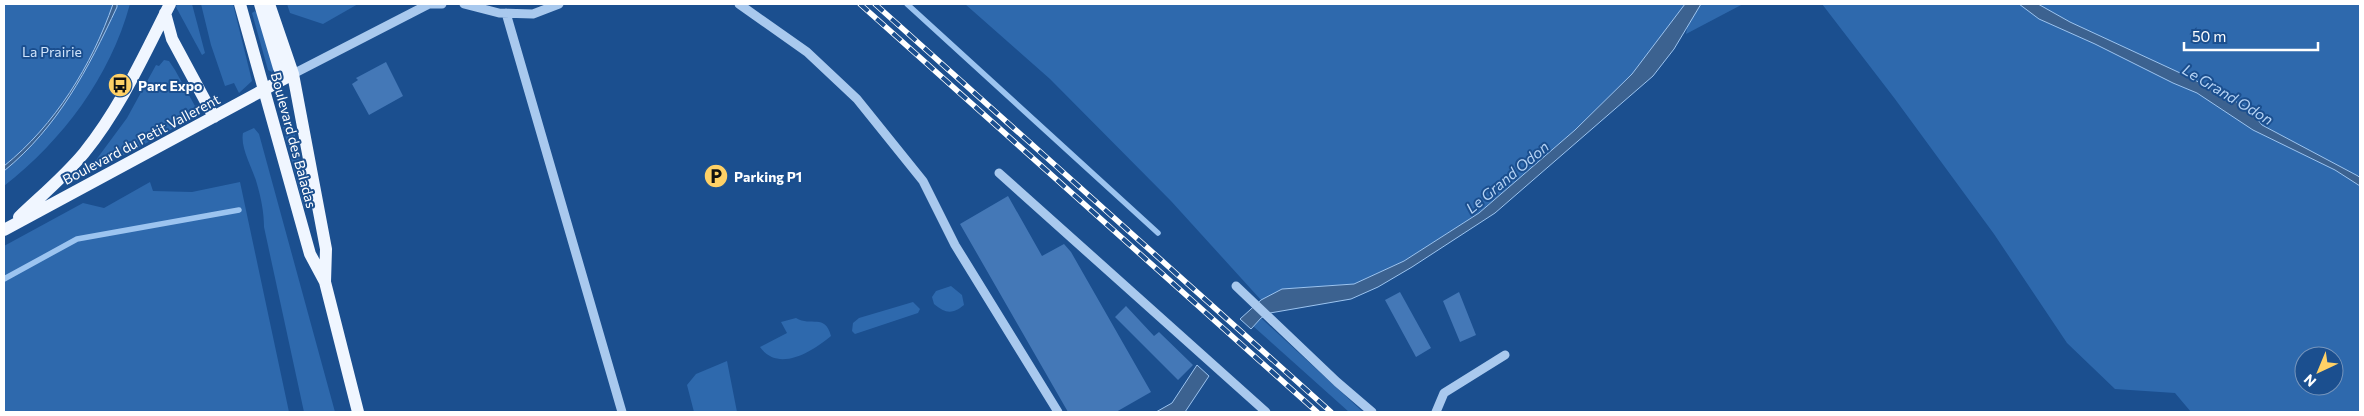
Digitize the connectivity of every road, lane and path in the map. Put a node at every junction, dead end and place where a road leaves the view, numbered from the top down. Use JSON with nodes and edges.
{"nodes":[{"id":1,"x":240,"y":4,"type":"edge"},
{"id":2,"x":260,"y":4,"type":"edge"},
{"id":3,"x":269,"y":4,"type":"edge"},
{"id":4,"x":442,"y":4,"type":"edge"},
{"id":5,"x":464,"y":4,"type":"edge"},
{"id":6,"x":559,"y":4,"type":"edge"},
{"id":7,"x":739,"y":4,"type":"edge"},
{"id":8,"x":168,"y":8,"type":"edge"},
{"id":9,"x":506,"y":13,"type":"junction"},
{"id":10,"x":293,"y":74,"type":"junction"},
{"id":11,"x":264,"y":89,"type":"junction"},
{"id":12,"x":214,"y":116,"type":"junction"},
{"id":13,"x":999,"y":173,"type":"dead end"},
{"id":14,"x":4,"y":230,"type":"edge"},
{"id":15,"x":325,"y":282,"type":"junction"},
{"id":16,"x":1236,"y":286,"type":"dead end"},
{"id":17,"x":1505,"y":355,"type":"dead end"},
{"id":18,"x":358,"y":412,"type":"edge"},
{"id":19,"x":622,"y":412,"type":"edge"},
{"id":20,"x":1058,"y":412,"type":"edge"},
{"id":21,"x":1266,"y":412,"type":"edge"},
{"id":22,"x":1372,"y":412,"type":"edge"},
{"id":23,"x":1436,"y":412,"type":"edge"}],
"edges":[{"from":1,"to":11,"type":"main road","name":"Boulevard des Baladas"},
{"from":2,"to":10,"type":"main road"},
{"from":3,"to":10,"type":"main road","name":"Boulevard des Baladas"},
{"from":4,"to":10,"type":"street"},
{"from":5,"to":9,"type":"street"},
{"from":6,"to":9,"type":"street"},
{"from":7,"to":20,"type":"street"},
{"from":8,"to":12,"type":"main road"},
{"from":8,"to":14,"type":"main road"},
{"from":9,"to":19,"type":"street"},
{"from":10,"to":11,"type":"main road","name":"Boulevard du Petit Vallerent"},
{"from":10,"to":15,"type":"main road","name":"Boulevard des Baladas"},
{"from":11,"to":12,"type":"main road","name":"Boulevard du Petit Vallerent"},
{"from":11,"to":15,"type":"main road","name":"Boulevard des Baladas"},
{"from":12,"to":14,"type":"main road","name":"Boulevard du Petit Vallerent"},
{"from":13,"to":21,"type":"street"},
{"from":15,"to":18,"type":"main road","name":"Boulevard des Baladas"},
{"from":16,"to":22,"type":"street"},
{"from":17,"to":23,"type":"street"}]}
